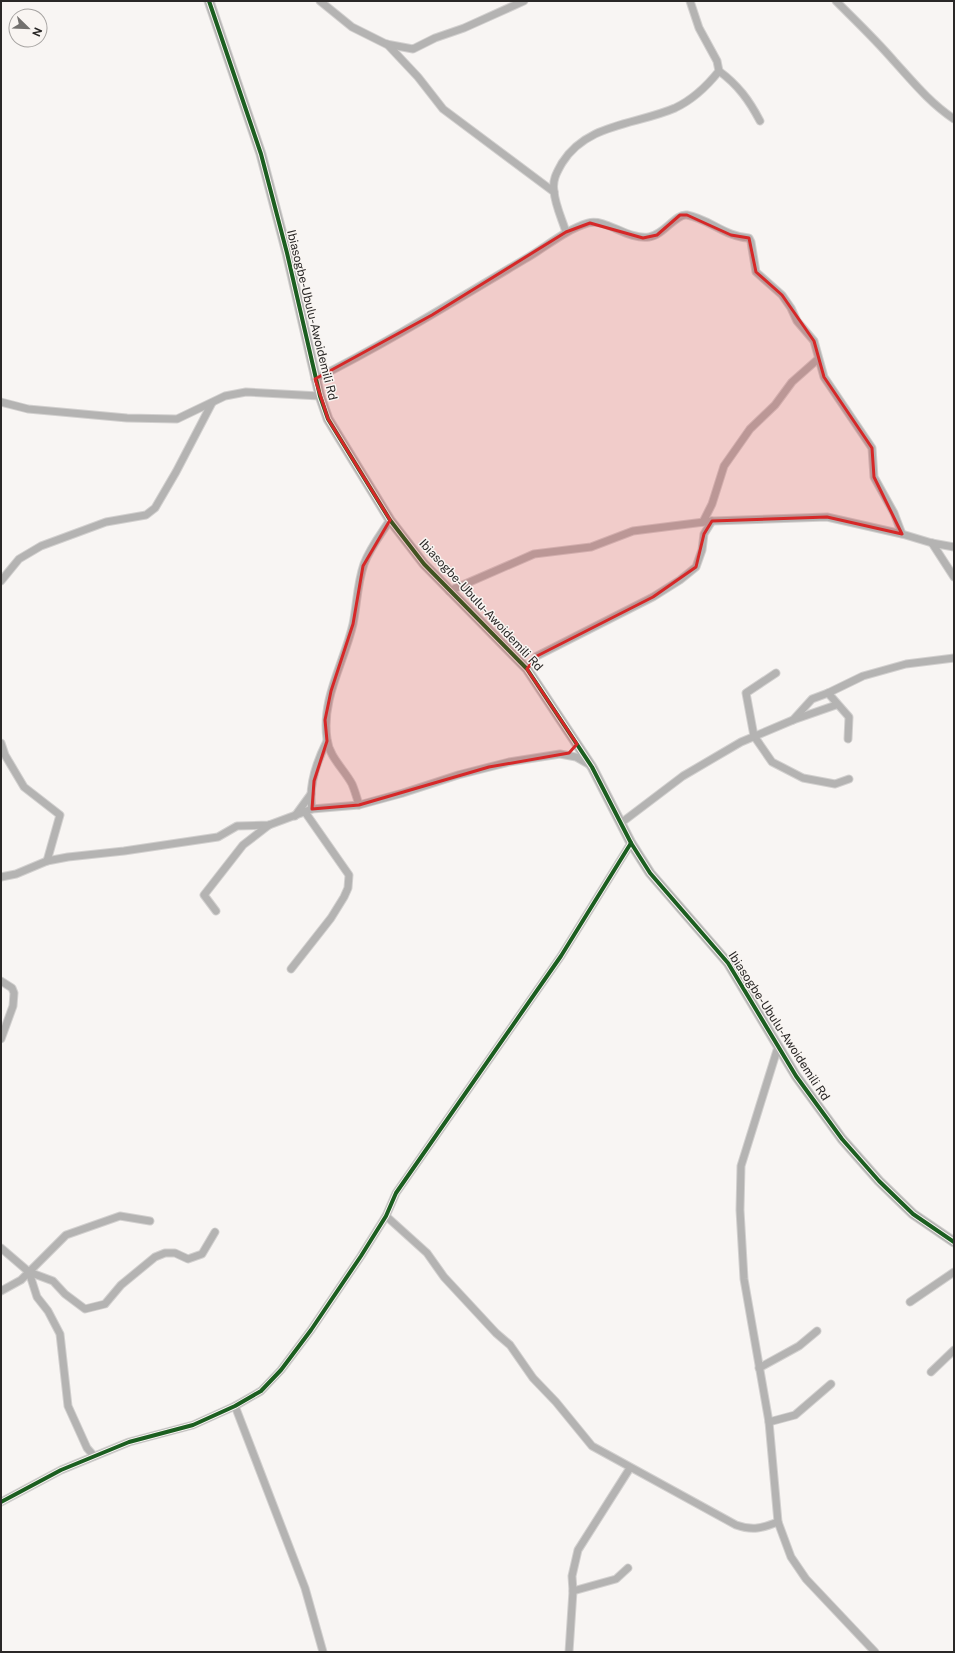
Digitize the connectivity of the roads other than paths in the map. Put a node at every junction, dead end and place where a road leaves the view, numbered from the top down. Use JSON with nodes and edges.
{"nodes":[{"id":1,"x":209,"y":1,"type":"edge"},
{"id":2,"x":320,"y":1,"type":"edge"},
{"id":3,"x":524,"y":1,"type":"edge"},
{"id":4,"x":690,"y":1,"type":"edge"},
{"id":5,"x":836,"y":1,"type":"edge"},
{"id":6,"x":386,"y":44,"type":"junction"},
{"id":7,"x":407,"y":49,"type":"junction"},
{"id":8,"x":400,"y":58,"type":"junction"},
{"id":9,"x":719,"y":71,"type":"junction"},
{"id":10,"x":954,"y":119,"type":"edge"},
{"id":11,"x":760,"y":122,"type":"dead end"},
{"id":12,"x":554,"y":192,"type":"junction"},
{"id":13,"x":566,"y":232,"type":"junction"},
{"id":14,"x":818,"y":359,"type":"junction"},
{"id":15,"x":315,"y":379,"type":"junction"},
{"id":16,"x":320,"y":396,"type":"junction"},
{"id":17,"x":1,"y":402,"type":"edge"},
{"id":18,"x":212,"y":402,"type":"junction"},
{"id":19,"x":390,"y":520,"type":"junction"},
{"id":20,"x":712,"y":521,"type":"junction"},
{"id":21,"x":703,"y":522,"type":"junction"},
{"id":22,"x":902,"y":534,"type":"junction"},
{"id":23,"x":932,"y":543,"type":"junction"},
{"id":24,"x":954,"y":547,"type":"edge"},
{"id":25,"x":954,"y":577,"type":"edge"},
{"id":26,"x":1,"y":581,"type":"edge"},
{"id":27,"x":449,"y":591,"type":"junction"},
{"id":28,"x":954,"y":658,"type":"edge"},
{"id":29,"x":527,"y":669,"type":"junction"},
{"id":30,"x":776,"y":673,"type":"dead end"},
{"id":31,"x":828,"y":693,"type":"junction"},
{"id":32,"x":836,"y":705,"type":"junction"},
{"id":33,"x":793,"y":720,"type":"junction"},
{"id":34,"x":754,"y":736,"type":"junction"},
{"id":35,"x":848,"y":739,"type":"dead end"},
{"id":36,"x":327,"y":741,"type":"junction"},
{"id":37,"x":1,"y":743,"type":"edge"},
{"id":38,"x":577,"y":744,"type":"junction"},
{"id":39,"x":564,"y":754,"type":"junction"},
{"id":40,"x":592,"y":767,"type":"junction"},
{"id":41,"x":849,"y":778,"type":"dead end"},
{"id":42,"x":311,"y":794,"type":"junction"},
{"id":43,"x":359,"y":805,"type":"junction"},
{"id":44,"x":309,"y":811,"type":"junction"},
{"id":45,"x":294,"y":817,"type":"junction"},
{"id":46,"x":621,"y":823,"type":"junction"},
{"id":47,"x":269,"y":825,"type":"junction"},
{"id":48,"x":631,"y":843,"type":"junction"},
{"id":49,"x":47,"y":861,"type":"junction"},
{"id":50,"x":1,"y":877,"type":"edge"},
{"id":51,"x":216,"y":911,"type":"dead end"},
{"id":52,"x":291,"y":969,"type":"dead end"},
{"id":53,"x":1,"y":981,"type":"edge"},
{"id":54,"x":1,"y":1039,"type":"edge"},
{"id":55,"x":778,"y":1047,"type":"junction"},
{"id":56,"x":386,"y":1216,"type":"junction"},
{"id":57,"x":150,"y":1221,"type":"dead end"},
{"id":58,"x":214,"y":1232,"type":"dead end"},
{"id":59,"x":954,"y":1242,"type":"edge"},
{"id":60,"x":1,"y":1248,"type":"edge"},
{"id":61,"x":29,"y":1272,"type":"junction"},
{"id":62,"x":954,"y":1272,"type":"edge"},
{"id":63,"x":1,"y":1291,"type":"edge"},
{"id":64,"x":910,"y":1302,"type":"dead end"},
{"id":65,"x":817,"y":1331,"type":"dead end"},
{"id":66,"x":954,"y":1350,"type":"edge"},
{"id":67,"x":759,"y":1368,"type":"junction"},
{"id":68,"x":931,"y":1372,"type":"dead end"},
{"id":69,"x":831,"y":1384,"type":"dead end"},
{"id":70,"x":235,"y":1406,"type":"junction"},
{"id":71,"x":769,"y":1422,"type":"junction"},
{"id":72,"x":94,"y":1456,"type":"junction"},
{"id":73,"x":630,"y":1468,"type":"junction"},
{"id":74,"x":1,"y":1502,"type":"edge"},
{"id":75,"x":778,"y":1522,"type":"junction"},
{"id":76,"x":628,"y":1568,"type":"dead end"},
{"id":77,"x":574,"y":1591,"type":"junction"},
{"id":78,"x":323,"y":1652,"type":"edge"},
{"id":79,"x":569,"y":1652,"type":"edge"},
{"id":80,"x":875,"y":1652,"type":"edge"}],
"edges":[{"from":1,"to":15,"type":"street","name":"Ibiasogbe-Ubulu-Awoidemili Rd"},
{"from":2,"to":6,"type":"street"},
{"from":3,"to":7,"type":"street"},
{"from":4,"to":9,"type":"street"},
{"from":5,"to":10,"type":"street"},
{"from":6,"to":7,"type":"street"},
{"from":6,"to":8,"type":"street"},
{"from":7,"to":8,"type":"street"},
{"from":8,"to":12,"type":"street"},
{"from":9,"to":11,"type":"street"},
{"from":9,"to":12,"type":"street"},
{"from":12,"to":13,"type":"street"},
{"from":13,"to":14,"type":"street"},
{"from":13,"to":15,"type":"street"},
{"from":14,"to":21,"type":"street"},
{"from":14,"to":22,"type":"street"},
{"from":15,"to":16,"type":"street","name":"Ibiasogbe-Ubulu-Awoidemili Rd"},
{"from":16,"to":18,"type":"street"},
{"from":16,"to":19,"type":"street","name":"Ibiasogbe-Ubulu-Awoidemili Rd"},
{"from":17,"to":18,"type":"street"},
{"from":18,"to":26,"type":"street"},
{"from":19,"to":27,"type":"street","name":"Ibiasogbe-Ubulu-Awoidemili Rd"},
{"from":19,"to":36,"type":"street"},
{"from":20,"to":21,"type":"street"},
{"from":20,"to":22,"type":"street"},
{"from":20,"to":29,"type":"street"},
{"from":21,"to":27,"type":"street"},
{"from":22,"to":23,"type":"street"},
{"from":23,"to":24,"type":"street"},
{"from":23,"to":25,"type":"street"},
{"from":27,"to":29,"type":"street","name":"Ibiasogbe-Ubulu-Awoidemili Rd"},
{"from":28,"to":31,"type":"street"},
{"from":29,"to":38,"type":"street","name":"Ibiasogbe-Ubulu-Awoidemili Rd"},
{"from":30,"to":34,"type":"street"},
{"from":31,"to":32,"type":"street"},
{"from":31,"to":33,"type":"street"},
{"from":32,"to":33,"type":"street"},
{"from":32,"to":35,"type":"street"},
{"from":33,"to":34,"type":"street"},
{"from":34,"to":41,"type":"street"},
{"from":34,"to":46,"type":"street"},
{"from":36,"to":42,"type":"street"},
{"from":36,"to":43,"type":"street"},
{"from":37,"to":49,"type":"street"},
{"from":38,"to":39,"type":"street"},
{"from":38,"to":40,"type":"street","name":"Ibiasogbe-Ubulu-Awoidemili Rd"},
{"from":39,"to":40,"type":"street"},
{"from":39,"to":43,"type":"street"},
{"from":40,"to":46,"type":"street","name":"Ibiasogbe-Ubulu-Awoidemili Rd"},
{"from":42,"to":44,"type":"street"},
{"from":42,"to":45,"type":"street"},
{"from":43,"to":44,"type":"street"},
{"from":44,"to":45,"type":"street"},
{"from":44,"to":52,"type":"street"},
{"from":45,"to":47,"type":"street"},
{"from":46,"to":48,"type":"street","name":"Ibiasogbe-Ubulu-Awoidemili Rd"},
{"from":47,"to":49,"type":"street"},
{"from":47,"to":51,"type":"street"},
{"from":48,"to":55,"type":"street","name":"Ibiasogbe-Ubulu-Awoidemili Rd"},
{"from":48,"to":56,"type":"street"},
{"from":49,"to":50,"type":"street"},
{"from":53,"to":54,"type":"street"},
{"from":55,"to":59,"type":"street","name":"Ibiasogbe-Ubulu-Awoidemili Rd"},
{"from":55,"to":67,"type":"street"},
{"from":56,"to":70,"type":"street"},
{"from":56,"to":73,"type":"street"},
{"from":57,"to":61,"type":"street"},
{"from":58,"to":61,"type":"street"},
{"from":60,"to":61,"type":"street"},
{"from":61,"to":63,"type":"street"},
{"from":61,"to":72,"type":"street"},
{"from":62,"to":64,"type":"street"},
{"from":65,"to":67,"type":"street"},
{"from":66,"to":68,"type":"street"},
{"from":67,"to":71,"type":"street"},
{"from":69,"to":71,"type":"street"},
{"from":70,"to":72,"type":"street"},
{"from":70,"to":78,"type":"street"},
{"from":71,"to":75,"type":"street"},
{"from":72,"to":74,"type":"street"},
{"from":73,"to":75,"type":"street"},
{"from":73,"to":77,"type":"street"},
{"from":75,"to":80,"type":"street"},
{"from":76,"to":77,"type":"street"},
{"from":77,"to":79,"type":"street"}]}
